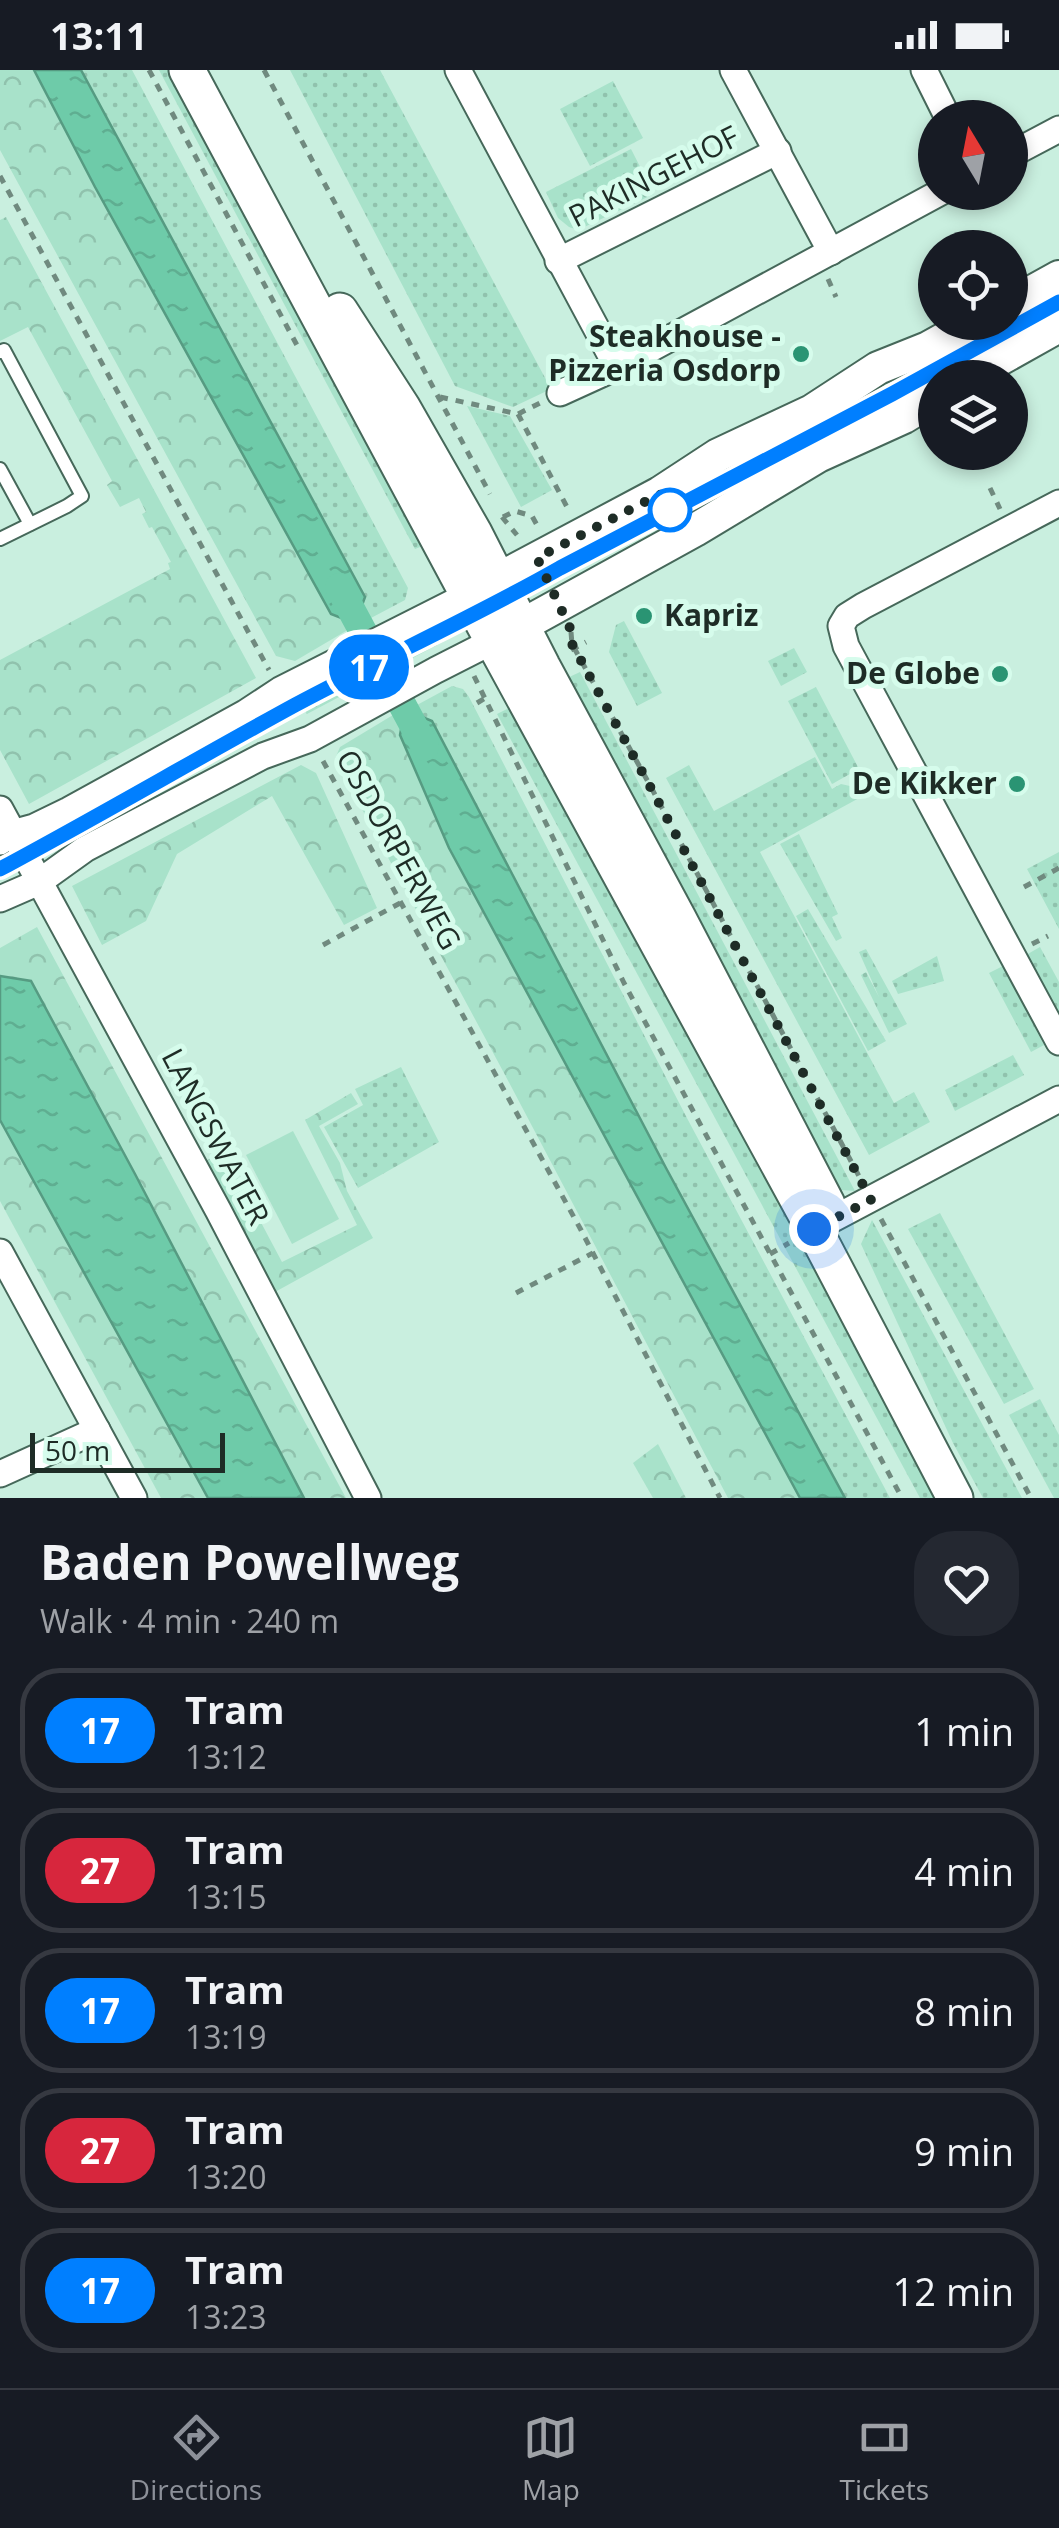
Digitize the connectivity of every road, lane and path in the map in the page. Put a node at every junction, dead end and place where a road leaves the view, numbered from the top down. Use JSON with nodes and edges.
{"nodes":[{"id":1,"x":149,"y":70,"type":"edge"},
{"id":2,"x":187,"y":70,"type":"edge"},
{"id":3,"x":204,"y":70,"type":"edge"},
{"id":4,"x":264,"y":70,"type":"edge"},
{"id":5,"x":458,"y":70,"type":"edge"},
{"id":6,"x":733,"y":70,"type":"edge"},
{"id":7,"x":924,"y":70,"type":"edge"},
{"id":8,"x":939,"y":100,"type":"edge"},
{"id":9,"x":1059,"y":129,"type":"edge"},
{"id":10,"x":1028,"y":146,"type":"edge"},
{"id":11,"x":778,"y":151,"type":"junction"},
{"id":12,"x":0,"y":176,"type":"edge"},
{"id":13,"x":918,"y":205,"type":"edge"},
{"id":14,"x":831,"y":252,"type":"junction"},
{"id":15,"x":558,"y":261,"type":"junction"},
{"id":16,"x":1059,"y":278,"type":"edge"},
{"id":17,"x":1028,"y":294,"type":"edge"},
{"id":18,"x":1059,"y":326,"type":"edge"},
{"id":19,"x":942,"y":340,"type":"edge"},
{"id":20,"x":0,"y":352,"type":"edge"},
{"id":21,"x":305,"y":360,"type":"dead end"},
{"id":22,"x":998,"y":360,"type":"edge"},
{"id":23,"x":617,"y":367,"type":"junction"},
{"id":24,"x":560,"y":393,"type":"joint"},
{"id":25,"x":438,"y":396,"type":"junction"},
{"id":26,"x":918,"y":409,"type":"edge"},
{"id":27,"x":518,"y":414,"type":"junction"},
{"id":28,"x":0,"y":469,"type":"edge"},
{"id":29,"x":1059,"y":504,"type":"edge"},
{"id":30,"x":569,"y":512,"type":"dead end"},
{"id":31,"x":30,"y":524,"type":"junction"},
{"id":32,"x":0,"y":539,"type":"edge"},
{"id":33,"x":537,"y":558,"type":"junction"},
{"id":34,"x":483,"y":587,"type":"junction"},
{"id":35,"x":560,"y":604,"type":"junction"},
{"id":36,"x":493,"y":641,"type":"junction"},
{"id":37,"x":284,"y":688,"type":"junction"},
{"id":38,"x":310,"y":739,"type":"junction"},
{"id":39,"x":0,"y":809,"type":"edge"},
{"id":40,"x":6,"y":837,"type":"edge"},
{"id":41,"x":1059,"y":868,"type":"edge"},
{"id":42,"x":39,"y":882,"type":"junction"},
{"id":43,"x":1024,"y":887,"type":"dead end"},
{"id":44,"x":0,"y":899,"type":"edge"},
{"id":45,"x":402,"y":902,"type":"junction"},
{"id":46,"x":322,"y":946,"type":"dead end"},
{"id":47,"x":1059,"y":1042,"type":"edge"},
{"id":48,"x":1059,"y":1099,"type":"edge"},
{"id":49,"x":871,"y":1200,"type":"junction"},
{"id":50,"x":824,"y":1224,"type":"junction"},
{"id":51,"x":0,"y":1252,"type":"edge"},
{"id":52,"x":593,"y":1253,"type":"junction"},
{"id":53,"x":516,"y":1293,"type":"dead end"},
{"id":54,"x":97,"y":1430,"type":"junction"},
{"id":55,"x":0,"y":1474,"type":"edge"},
{"id":56,"x":134,"y":1498,"type":"edge"},
{"id":57,"x":368,"y":1498,"type":"edge"},
{"id":58,"x":720,"y":1498,"type":"edge"},
{"id":59,"x":902,"y":1498,"type":"edge"},
{"id":60,"x":956,"y":1498,"type":"edge"},
{"id":61,"x":968,"y":1498,"type":"edge"},
{"id":62,"x":1030,"y":1498,"type":"edge"}],
"edges":[{"from":1,"to":21,"type":"path"},
{"from":2,"to":34,"type":"main road"},
{"from":3,"to":34,"type":"main road"},
{"from":4,"to":25,"type":"path"},
{"from":5,"to":15,"type":"street","name":"PAKINGEHOF"},
{"from":6,"to":11,"type":"street"},
{"from":7,"to":8,"type":"street"},
{"from":9,"to":10,"type":"street"},
{"from":11,"to":14,"type":"street"},
{"from":11,"to":15,"type":"street","name":"PAKINGEHOF"},
{"from":12,"to":37,"type":"path"},
{"from":13,"to":14,"type":"street"},
{"from":14,"to":23,"type":"street"},
{"from":15,"to":23,"type":"street","name":"PAKINGEHOF"},
{"from":16,"to":17,"type":"street"},
{"from":18,"to":22,"type":"street"},
{"from":19,"to":33,"type":"street"},
{"from":20,"to":31,"type":"lane"},
{"from":23,"to":24,"type":"street"},
{"from":24,"to":27,"type":"path"},
{"from":25,"to":27,"type":"path"},
{"from":25,"to":33,"type":"path"},
{"from":26,"to":35,"type":"street"},
{"from":27,"to":30,"type":"path"},
{"from":28,"to":31,"type":"lane"},
{"from":29,"to":47,"type":"street"},
{"from":31,"to":32,"type":"lane"},
{"from":33,"to":34,"type":"street"},
{"from":34,"to":36,"type":"main road"},
{"from":34,"to":37,"type":"street"},
{"from":35,"to":36,"type":"street"},
{"from":35,"to":49,"type":"path"},
{"from":36,"to":38,"type":"street"},
{"from":36,"to":50,"type":"main road"},
{"from":36,"to":59,"type":"path"},
{"from":37,"to":40,"type":"street"},
{"from":38,"to":42,"type":"street"},
{"from":38,"to":45,"type":"path","name":"OSDORPERWEG"},
{"from":39,"to":40,"type":"street","name":"LANGSWATER"},
{"from":40,"to":42,"type":"street","name":"LANGSWATER"},
{"from":41,"to":43,"type":"path"},
{"from":42,"to":44,"type":"street"},
{"from":42,"to":57,"type":"street","name":"LANGSWATER"},
{"from":45,"to":46,"type":"path"},
{"from":45,"to":52,"type":"path","name":"OSDORPERWEG"},
{"from":48,"to":49,"type":"street"},
{"from":49,"to":50,"type":"street"},
{"from":49,"to":62,"type":"path"},
{"from":50,"to":60,"type":"main road"},
{"from":50,"to":61,"type":"main road"},
{"from":51,"to":54,"type":"street"},
{"from":52,"to":53,"type":"path"},
{"from":52,"to":58,"type":"path","name":"OSDORPERWEG"},
{"from":54,"to":55,"type":"street"},
{"from":54,"to":56,"type":"street"}]}
